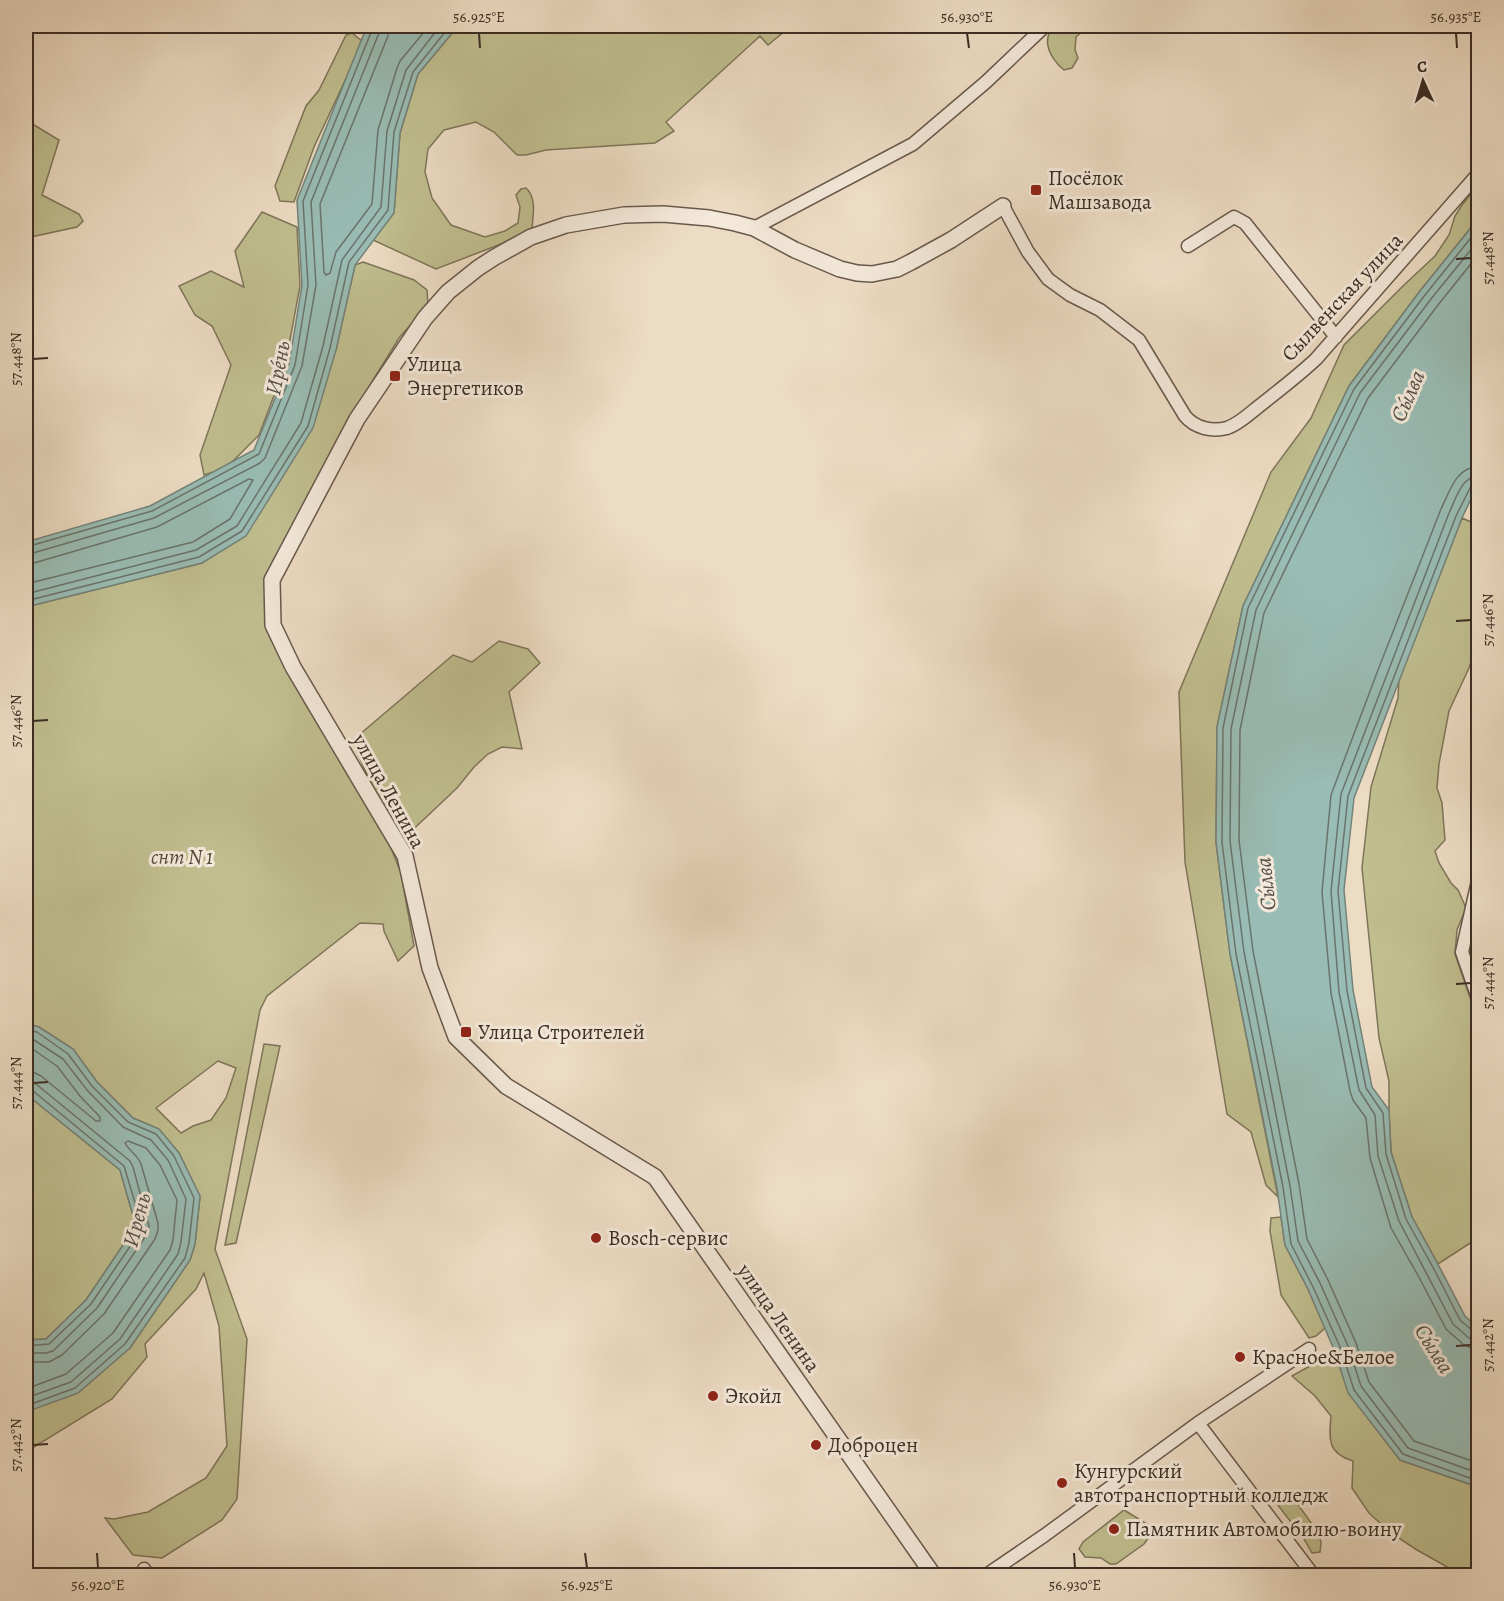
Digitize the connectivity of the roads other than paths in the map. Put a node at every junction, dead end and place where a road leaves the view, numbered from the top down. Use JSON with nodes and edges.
{"nodes":[{"id":1,"x":1045,"y":26,"type":"edge"},
{"id":2,"x":1479,"y":174,"type":"edge"},
{"id":3,"x":1003,"y":206,"type":"joint"},
{"id":4,"x":754,"y":228,"type":"junction"},
{"id":5,"x":1188,"y":246,"type":"dead end"},
{"id":6,"x":1336,"y":337,"type":"junction"},
{"id":7,"x":1479,"y":881,"type":"edge"},
{"id":8,"x":1479,"y":998,"type":"edge"},
{"id":9,"x":1309,"y":1349,"type":"dead end"},
{"id":10,"x":1198,"y":1423,"type":"junction"},
{"id":11,"x":934,"y":1575,"type":"edge"},
{"id":12,"x":985,"y":1575,"type":"edge"},
{"id":13,"x":1314,"y":1575,"type":"edge"}],
"edges":[{"from":1,"to":4,"type":"street"},
{"from":2,"to":6,"type":"street","name":"Сылвенская улица"},
{"from":3,"to":4,"type":"street"},
{"from":3,"to":6,"type":"street","name":"Сылвенская улица"},
{"from":4,"to":11,"type":"street","name":"улица Ленина"},
{"from":5,"to":6,"type":"street"},
{"from":7,"to":8,"type":"street"},
{"from":9,"to":10,"type":"street"},
{"from":10,"to":12,"type":"street"},
{"from":10,"to":13,"type":"street"}]}
